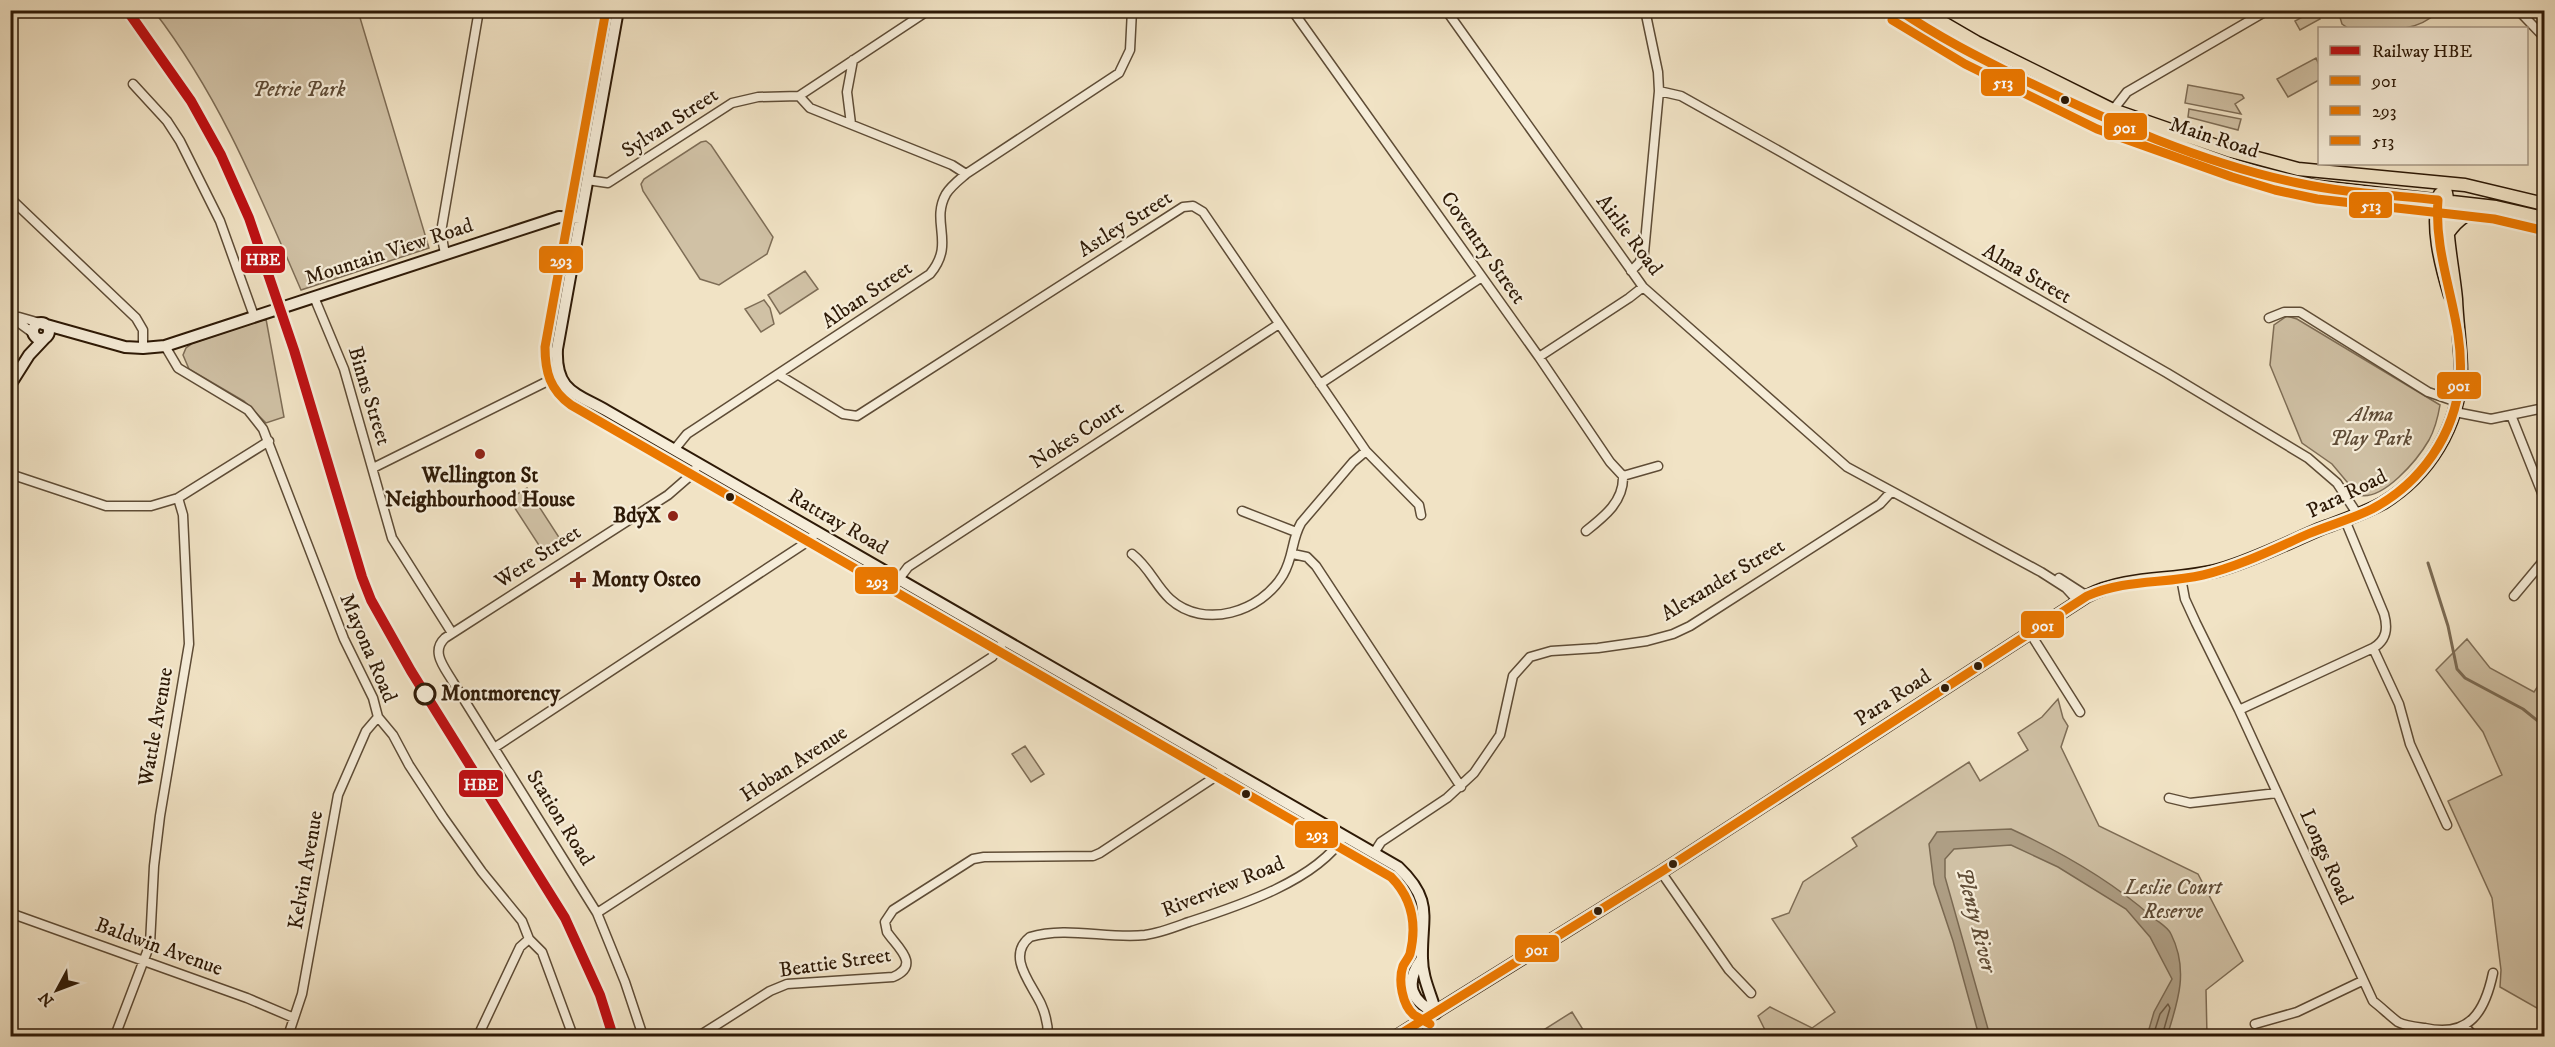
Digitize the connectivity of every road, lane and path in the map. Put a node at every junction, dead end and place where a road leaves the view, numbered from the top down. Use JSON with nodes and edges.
{"nodes":[{"id":1,"x":479,"y":10,"type":"edge"},
{"id":2,"x":618,"y":10,"type":"edge"},
{"id":3,"x":929,"y":10,"type":"edge"},
{"id":4,"x":1132,"y":10,"type":"edge"},
{"id":5,"x":1292,"y":10,"type":"edge"},
{"id":6,"x":1446,"y":10,"type":"edge"},
{"id":7,"x":1645,"y":10,"type":"edge"},
{"id":8,"x":1898,"y":10,"type":"edge"},
{"id":9,"x":1921,"y":10,"type":"edge"},
{"id":10,"x":2268,"y":10,"type":"edge"},
{"id":11,"x":2518,"y":10,"type":"edge"},
{"id":12,"x":2544,"y":37,"type":"edge"},
{"id":13,"x":853,"y":60,"type":"junction"},
{"id":14,"x":133,"y":84,"type":"dead end"},
{"id":15,"x":1659,"y":91,"type":"junction"},
{"id":16,"x":799,"y":96,"type":"junction"},
{"id":17,"x":2113,"y":110,"type":"junction"},
{"id":18,"x":851,"y":124,"type":"junction"},
{"id":19,"x":966,"y":174,"type":"junction"},
{"id":20,"x":587,"y":180,"type":"junction"},
{"id":21,"x":2443,"y":183,"type":"junction"},
{"id":22,"x":10,"y":198,"type":"edge"},
{"id":23,"x":2444,"y":200,"type":"junction"},
{"id":24,"x":2544,"y":204,"type":"edge"},
{"id":25,"x":2496,"y":207,"type":"junction"},
{"id":26,"x":580,"y":218,"type":"junction"},
{"id":27,"x":2544,"y":218,"type":"edge"},
{"id":28,"x":2448,"y":233,"type":"junction"},
{"id":29,"x":445,"y":254,"type":"junction"},
{"id":30,"x":1631,"y":271,"type":"junction"},
{"id":31,"x":1482,"y":277,"type":"junction"},
{"id":32,"x":1643,"y":287,"type":"junction"},
{"id":33,"x":314,"y":297,"type":"junction"},
{"id":34,"x":260,"y":315,"type":"junction"},
{"id":35,"x":11,"y":317,"type":"edge"},
{"id":36,"x":2269,"y":318,"type":"dead end"},
{"id":37,"x":2457,"y":319,"type":"junction"},
{"id":38,"x":1279,"y":324,"type":"junction"},
{"id":39,"x":37,"y":328,"type":"junction"},
{"id":40,"x":72,"y":334,"type":"junction"},
{"id":41,"x":45,"y":337,"type":"junction"},
{"id":42,"x":165,"y":345,"type":"junction"},
{"id":43,"x":143,"y":348,"type":"junction"},
{"id":44,"x":29,"y":356,"type":"junction"},
{"id":45,"x":1539,"y":357,"type":"junction"},
{"id":46,"x":779,"y":375,"type":"junction"},
{"id":47,"x":558,"y":376,"type":"junction"},
{"id":48,"x":1320,"y":384,"type":"junction"},
{"id":49,"x":10,"y":385,"type":"edge"},
{"id":50,"x":2456,"y":407,"type":"junction"},
{"id":51,"x":2544,"y":408,"type":"edge"},
{"id":52,"x":2511,"y":415,"type":"junction"},
{"id":53,"x":269,"y":441,"type":"junction"},
{"id":54,"x":674,"y":450,"type":"junction"},
{"id":55,"x":1366,"y":451,"type":"junction"},
{"id":56,"x":699,"y":464,"type":"junction"},
{"id":57,"x":1658,"y":466,"type":"dead end"},
{"id":58,"x":373,"y":468,"type":"junction"},
{"id":59,"x":10,"y":474,"type":"edge"},
{"id":60,"x":1623,"y":476,"type":"junction"},
{"id":61,"x":1891,"y":492,"type":"junction"},
{"id":62,"x":178,"y":498,"type":"junction"},
{"id":63,"x":2544,"y":498,"type":"edge"},
{"id":64,"x":1242,"y":511,"type":"dead end"},
{"id":65,"x":1421,"y":515,"type":"dead end"},
{"id":66,"x":2358,"y":515,"type":"junction"},
{"id":67,"x":2345,"y":520,"type":"junction"},
{"id":68,"x":1586,"y":531,"type":"dead end"},
{"id":69,"x":817,"y":532,"type":"junction"},
{"id":70,"x":1296,"y":532,"type":"junction"},
{"id":71,"x":1132,"y":554,"type":"dead end"},
{"id":72,"x":1293,"y":554,"type":"junction"},
{"id":73,"x":2544,"y":561,"type":"edge"},
{"id":74,"x":2181,"y":578,"type":"junction"},
{"id":75,"x":899,"y":579,"type":"junction"},
{"id":76,"x":2514,"y":596,"type":"dead end"},
{"id":77,"x":2082,"y":599,"type":"junction"},
{"id":78,"x":452,"y":633,"type":"junction"},
{"id":79,"x":2030,"y":633,"type":"junction"},
{"id":80,"x":1005,"y":640,"type":"junction"},
{"id":81,"x":2373,"y":648,"type":"junction"},
{"id":82,"x":2239,"y":710,"type":"junction"},
{"id":83,"x":2080,"y":712,"type":"dead end"},
{"id":84,"x":378,"y":717,"type":"junction"},
{"id":85,"x":494,"y":748,"type":"junction"},
{"id":86,"x":1224,"y":766,"type":"junction"},
{"id":87,"x":1461,"y":787,"type":"junction"},
{"id":88,"x":2277,"y":793,"type":"junction"},
{"id":89,"x":2169,"y":798,"type":"dead end"},
{"id":90,"x":2453,"y":814,"type":"dead end"},
{"id":91,"x":1344,"y":836,"type":"junction"},
{"id":92,"x":1374,"y":853,"type":"junction"},
{"id":93,"x":1661,"y":872,"type":"junction"},
{"id":94,"x":10,"y":913,"type":"edge"},
{"id":95,"x":597,"y":913,"type":"junction"},
{"id":96,"x":530,"y":939,"type":"junction"},
{"id":97,"x":143,"y":960,"type":"junction"},
{"id":98,"x":2493,"y":973,"type":"dead end"},
{"id":99,"x":2362,"y":981,"type":"junction"},
{"id":100,"x":1751,"y":993,"type":"dead end"},
{"id":101,"x":1436,"y":1013,"type":"junction"},
{"id":102,"x":294,"y":1018,"type":"junction"},
{"id":103,"x":2255,"y":1024,"type":"dead end"},
{"id":104,"x":2465,"y":1027,"type":"junction"},
{"id":105,"x":115,"y":1036,"type":"edge"},
{"id":106,"x":288,"y":1036,"type":"edge"},
{"id":107,"x":478,"y":1036,"type":"edge"},
{"id":108,"x":573,"y":1036,"type":"edge"},
{"id":109,"x":643,"y":1036,"type":"edge"},
{"id":110,"x":699,"y":1036,"type":"edge"},
{"id":111,"x":1048,"y":1036,"type":"edge"},
{"id":112,"x":1396,"y":1036,"type":"edge"},
{"id":113,"x":2475,"y":1036,"type":"edge"}],
"edges":[{"from":1,"to":29,"type":"street"},
{"from":2,"to":20,"type":"street"},
{"from":3,"to":13,"type":"street"},
{"from":4,"to":19,"type":"street","name":"Alban Street"},
{"from":5,"to":31,"type":"street","name":"Coventry Street"},
{"from":6,"to":30,"type":"street","name":"Airlie Road"},
{"from":7,"to":15,"type":"street"},
{"from":8,"to":23,"type":"main road","name":"Main Road"},
{"from":9,"to":17,"type":"main road","name":"Main Road"},
{"from":10,"to":17,"type":"street"},
{"from":11,"to":12,"type":"street"},
{"from":13,"to":16,"type":"street"},
{"from":13,"to":18,"type":"street"},
{"from":14,"to":34,"type":"street"},
{"from":15,"to":30,"type":"street"},
{"from":15,"to":66,"type":"street","name":"Alma Street"},
{"from":16,"to":18,"type":"street"},
{"from":16,"to":20,"type":"street","name":"Sylvan Street"},
{"from":17,"to":21,"type":"main road","name":"Main Road"},
{"from":18,"to":19,"type":"street"},
{"from":19,"to":46,"type":"street","name":"Alban Street"},
{"from":20,"to":26,"type":"street"},
{"from":21,"to":23,"type":"main road","name":"Para Road"},
{"from":21,"to":24,"type":"main road","name":"Main Road"},
{"from":22,"to":43,"type":"street"},
{"from":23,"to":25,"type":"main road","name":"Main Road"},
{"from":23,"to":28,"type":"main road","name":"Para Road"},
{"from":23,"to":37,"type":"main road","name":"Para Road"},
{"from":25,"to":27,"type":"main road","name":"Main Road"},
{"from":25,"to":28,"type":"main road"},
{"from":26,"to":29,"type":"street","name":"Mountain View Road"},
{"from":26,"to":47,"type":"street"},
{"from":28,"to":37,"type":"main road","name":"Para Road"},
{"from":29,"to":33,"type":"street","name":"Mountain View Road"},
{"from":30,"to":32,"type":"street","name":"Airlie Road"},
{"from":31,"to":45,"type":"street","name":"Coventry Street"},
{"from":31,"to":48,"type":"street"},
{"from":32,"to":45,"type":"street"},
{"from":32,"to":61,"type":"street","name":"Airlie Road"},
{"from":33,"to":34,"type":"street","name":"Mountain View Road"},
{"from":33,"to":58,"type":"street","name":"Binns Street"},
{"from":34,"to":42,"type":"street","name":"Mountain View Road"},
{"from":35,"to":39,"type":"street"},
{"from":36,"to":50,"type":"street"},
{"from":37,"to":50,"type":"main road","name":"Para Road"},
{"from":38,"to":46,"type":"street","name":"Astley Street"},
{"from":38,"to":48,"type":"street","name":"Astley Street"},
{"from":38,"to":75,"type":"street","name":"Nokes Court"},
{"from":39,"to":40,"type":"street","name":"Mountain View Road"},
{"from":39,"to":41,"type":"street"},
{"from":39,"to":44,"type":"street"},
{"from":40,"to":41,"type":"street","name":"Mountain View Road"},
{"from":40,"to":43,"type":"street","name":"Mountain View Road"},
{"from":41,"to":44,"type":"street"},
{"from":42,"to":43,"type":"street","name":"Mountain View Road"},
{"from":42,"to":53,"type":"street","name":"Mayona Road"},
{"from":44,"to":49,"type":"street"},
{"from":45,"to":60,"type":"street","name":"Coventry Street"},
{"from":46,"to":54,"type":"street","name":"Alban Street"},
{"from":47,"to":54,"type":"street","name":"Rattray Road"},
{"from":47,"to":58,"type":"street"},
{"from":48,"to":55,"type":"street","name":"Astley Street"},
{"from":50,"to":52,"type":"street"},
{"from":50,"to":66,"type":"main road","name":"Para Road"},
{"from":51,"to":52,"type":"street"},
{"from":52,"to":63,"type":"street"},
{"from":53,"to":62,"type":"street"},
{"from":53,"to":84,"type":"street","name":"Mayona Road"},
{"from":54,"to":56,"type":"street","name":"Rattray Road"},
{"from":55,"to":65,"type":"street","name":"Astley Street"},
{"from":55,"to":70,"type":"street"},
{"from":56,"to":69,"type":"street","name":"Rattray Road"},
{"from":56,"to":78,"type":"street","name":"Were Street"},
{"from":57,"to":60,"type":"street"},
{"from":58,"to":78,"type":"street","name":"Binns Street"},
{"from":59,"to":62,"type":"street"},
{"from":60,"to":68,"type":"street"},
{"from":61,"to":77,"type":"street","name":"Airlie Road"},
{"from":61,"to":87,"type":"street","name":"Alexander Street"},
{"from":62,"to":97,"type":"street","name":"Wattle Avenue"},
{"from":64,"to":70,"type":"street"},
{"from":66,"to":67,"type":"main road","name":"Para Road"},
{"from":67,"to":74,"type":"main road","name":"Para Road"},
{"from":67,"to":81,"type":"street"},
{"from":69,"to":75,"type":"street","name":"Rattray Road"},
{"from":69,"to":85,"type":"street"},
{"from":70,"to":72,"type":"street"},
{"from":71,"to":72,"type":"street"},
{"from":72,"to":87,"type":"street"},
{"from":73,"to":76,"type":"street"},
{"from":74,"to":77,"type":"main road","name":"Para Road"},
{"from":74,"to":82,"type":"street","name":"Longs Road"},
{"from":75,"to":80,"type":"street","name":"Rattray Road"},
{"from":77,"to":79,"type":"main road","name":"Para Road"},
{"from":78,"to":85,"type":"street","name":"Station Road"},
{"from":79,"to":83,"type":"street"},
{"from":79,"to":93,"type":"main road","name":"Para Road"},
{"from":80,"to":86,"type":"street","name":"Rattray Road"},
{"from":80,"to":95,"type":"street","name":"Hoban Avenue"},
{"from":81,"to":82,"type":"street"},
{"from":81,"to":90,"type":"street"},
{"from":82,"to":88,"type":"street","name":"Longs Road"},
{"from":84,"to":96,"type":"street","name":"Mayona Road"},
{"from":84,"to":102,"type":"street","name":"Kelvin Avenue"},
{"from":85,"to":95,"type":"street","name":"Station Road"},
{"from":86,"to":91,"type":"street","name":"Rattray Road"},
{"from":86,"to":110,"type":"street","name":"Beattie Street"},
{"from":87,"to":92,"type":"street","name":"Alexander Street"},
{"from":88,"to":89,"type":"street"},
{"from":88,"to":99,"type":"street","name":"Longs Road"},
{"from":91,"to":92,"type":"street","name":"Rattray Road"},
{"from":91,"to":111,"type":"street","name":"Riverview Road"},
{"from":92,"to":101,"type":"street","name":"Rattray Road"},
{"from":93,"to":100,"type":"street"},
{"from":93,"to":101,"type":"main road","name":"Para Road"},
{"from":94,"to":97,"type":"street","name":"Baldwin Avenue"},
{"from":95,"to":109,"type":"street","name":"Station Road"},
{"from":96,"to":107,"type":"street"},
{"from":96,"to":108,"type":"street","name":"Mayona Road"},
{"from":97,"to":102,"type":"street","name":"Baldwin Avenue"},
{"from":97,"to":105,"type":"street","name":"Wattle Avenue"},
{"from":98,"to":104,"type":"street"},
{"from":99,"to":103,"type":"street"},
{"from":99,"to":104,"type":"street","name":"Longs Road"},
{"from":101,"to":112,"type":"main road","name":"Para Road"},
{"from":102,"to":106,"type":"street","name":"Kelvin Avenue"},
{"from":104,"to":113,"type":"street"}]}
